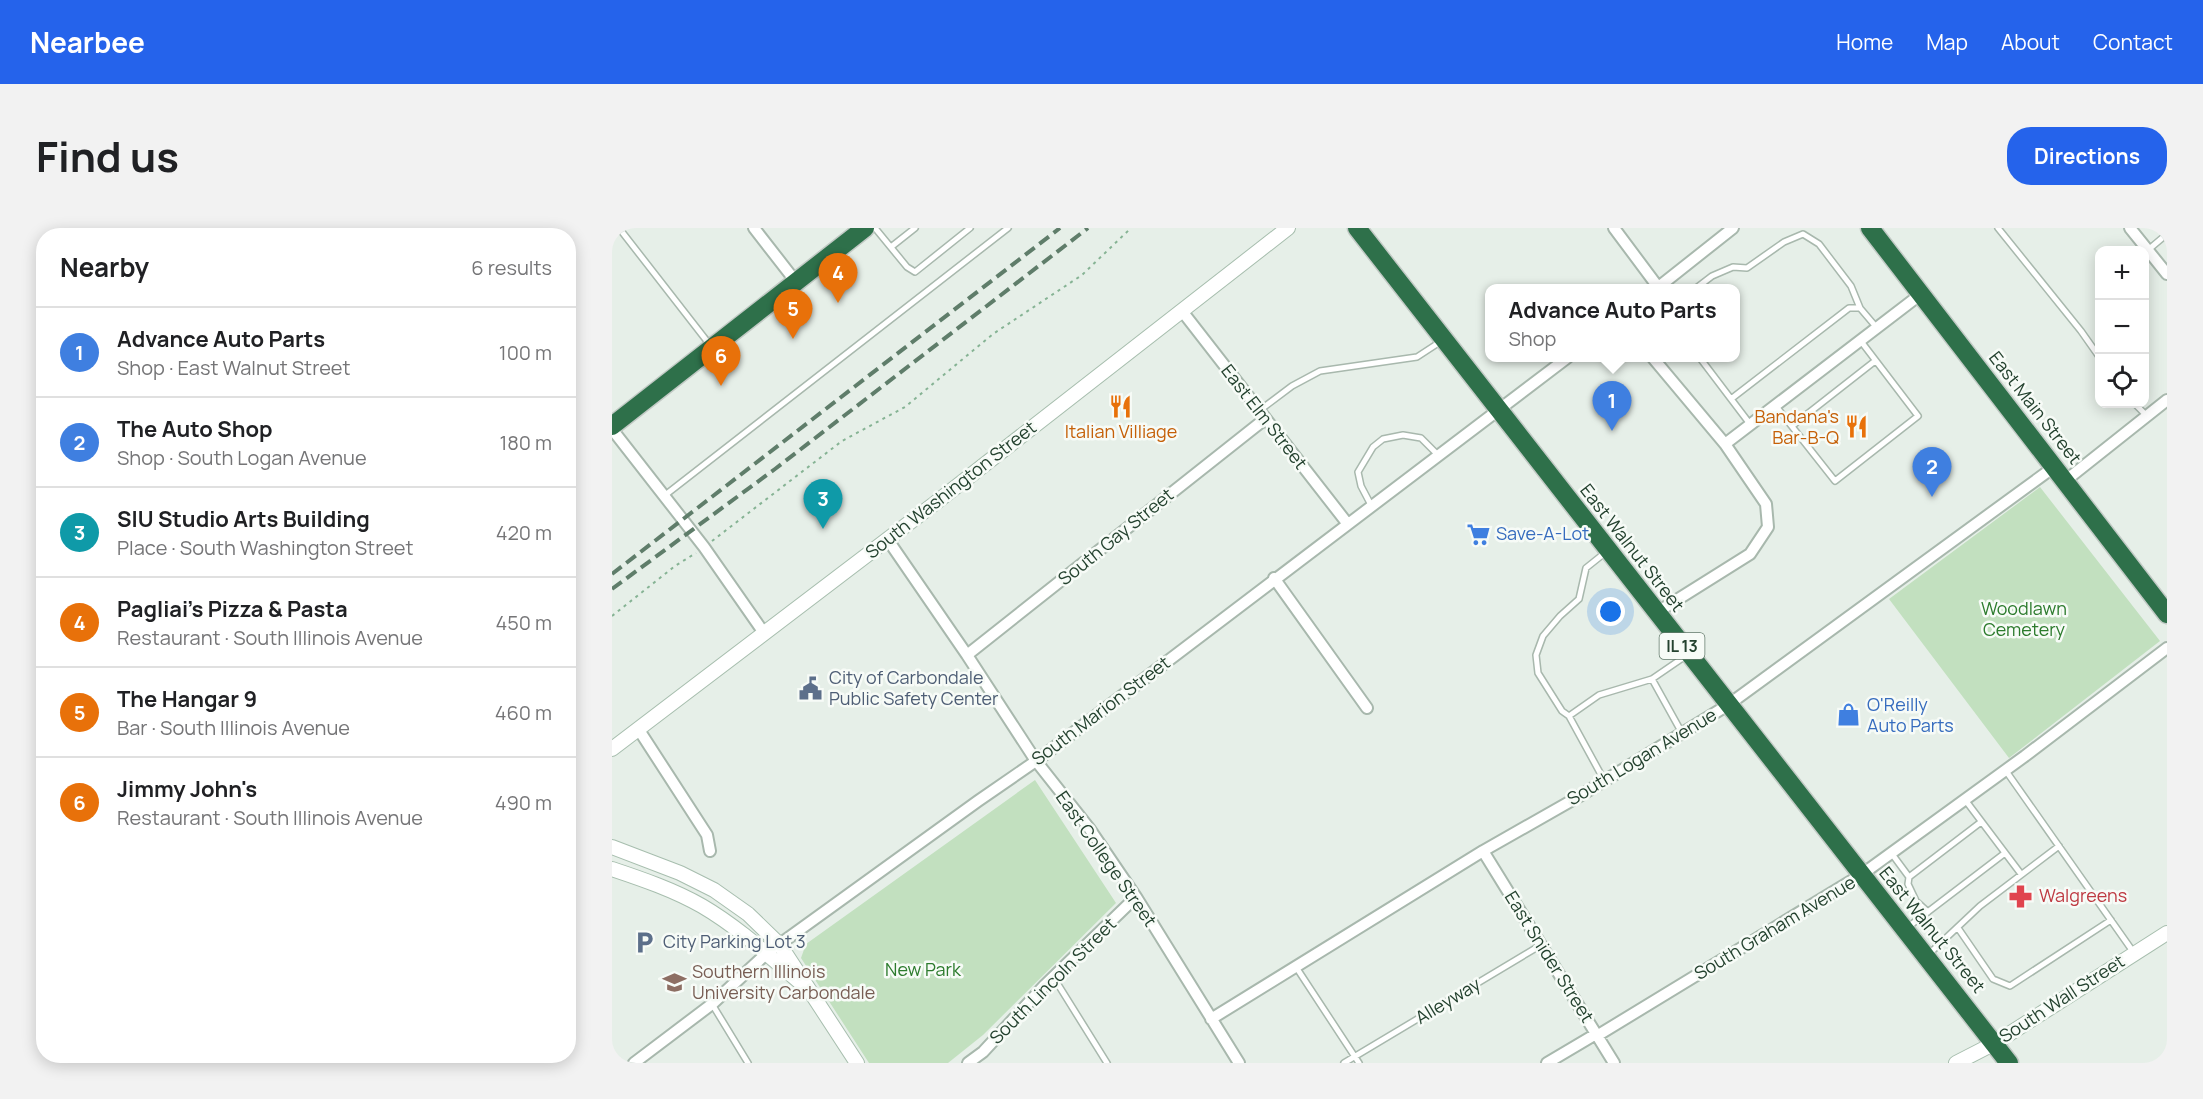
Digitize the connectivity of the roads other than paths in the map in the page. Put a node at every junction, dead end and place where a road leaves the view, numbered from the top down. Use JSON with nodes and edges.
{"nodes":[{"id":1,"x":619,"y":228,"type":"edge"},
{"id":2,"x":754,"y":228,"type":"edge"},
{"id":3,"x":865,"y":228,"type":"edge"},
{"id":4,"x":875,"y":228,"type":"edge"},
{"id":5,"x":915,"y":228,"type":"edge"},
{"id":6,"x":970,"y":228,"type":"edge"},
{"id":7,"x":1008,"y":228,"type":"edge"},
{"id":8,"x":1288,"y":228,"type":"edge"},
{"id":9,"x":1357,"y":228,"type":"edge"},
{"id":10,"x":1614,"y":228,"type":"edge"},
{"id":11,"x":1733,"y":228,"type":"edge"},
{"id":12,"x":1870,"y":228,"type":"edge"},
{"id":13,"x":1998,"y":228,"type":"edge"},
{"id":14,"x":2130,"y":228,"type":"edge"},
{"id":15,"x":2167,"y":234,"type":"edge"},
{"id":16,"x":2145,"y":246,"type":"edge"},
{"id":17,"x":891,"y":247,"type":"junction"},
{"id":18,"x":2149,"y":249,"type":"edge"},
{"id":19,"x":2149,"y":251,"type":"edge"},
{"id":20,"x":2167,"y":274,"type":"edge"},
{"id":21,"x":796,"y":282,"type":"junction"},
{"id":22,"x":1654,"y":284,"type":"edge"},
{"id":23,"x":1662,"y":284,"type":"edge"},
{"id":24,"x":1701,"y":284,"type":"edge"},
{"id":25,"x":1921,"y":294,"type":"junction"},
{"id":26,"x":1860,"y":308,"type":"junction"},
{"id":27,"x":1182,"y":311,"type":"junction"},
{"id":28,"x":1876,"y":328,"type":"junction"},
{"id":29,"x":1444,"y":339,"type":"junction"},
{"id":30,"x":1860,"y":340,"type":"junction"},
{"id":31,"x":712,"y":347,"type":"junction"},
{"id":32,"x":2097,"y":354,"type":"edge"},
{"id":33,"x":1875,"y":361,"type":"junction"},
{"id":34,"x":1561,"y":362,"type":"edge"},
{"id":35,"x":1657,"y":362,"type":"edge"},
{"id":36,"x":1704,"y":362,"type":"edge"},
{"id":37,"x":1731,"y":399,"type":"junction"},
{"id":38,"x":2167,"y":400,"type":"edge"},
{"id":39,"x":1775,"y":405,"type":"junction"},
{"id":40,"x":2139,"y":408,"type":"edge"},
{"id":41,"x":1499,"y":410,"type":"junction"},
{"id":42,"x":1261,"y":415,"type":"junction"},
{"id":43,"x":2147,"y":416,"type":"junction"},
{"id":44,"x":1750,"y":424,"type":"junction"},
{"id":45,"x":1792,"y":426,"type":"junction"},
{"id":46,"x":612,"y":427,"type":"edge"},
{"id":47,"x":1725,"y":444,"type":"junction"},
{"id":48,"x":1438,"y":455,"type":"junction"},
{"id":49,"x":2060,"y":474,"type":"junction"},
{"id":50,"x":664,"y":496,"type":"junction"},
{"id":51,"x":1371,"y":505,"type":"junction"},
{"id":52,"x":1347,"y":523,"type":"junction"},
{"id":53,"x":888,"y":540,"type":"junction"},
{"id":54,"x":1607,"y":551,"type":"junction"},
{"id":55,"x":1274,"y":578,"type":"junction"},
{"id":56,"x":1656,"y":613,"type":"junction"},
{"id":57,"x":2167,"y":614,"type":"edge"},
{"id":58,"x":764,"y":633,"type":"junction"},
{"id":59,"x":2167,"y":648,"type":"edge"},
{"id":60,"x":1688,"y":654,"type":"junction"},
{"id":61,"x":967,"y":655,"type":"junction"},
{"id":62,"x":1652,"y":679,"type":"junction"},
{"id":63,"x":1728,"y":705,"type":"junction"},
{"id":64,"x":1367,"y":708,"type":"dead end"},
{"id":65,"x":1569,"y":716,"type":"junction"},
{"id":66,"x":639,"y":730,"type":"junction"},
{"id":67,"x":1682,"y":733,"type":"junction"},
{"id":68,"x":612,"y":749,"type":"edge"},
{"id":69,"x":1036,"y":762,"type":"junction"},
{"id":70,"x":2006,"y":771,"type":"junction"},
{"id":71,"x":1604,"y":781,"type":"junction"},
{"id":72,"x":1966,"y":801,"type":"junction"},
{"id":73,"x":1982,"y":822,"type":"junction"},
{"id":74,"x":2059,"y":846,"type":"junction"},
{"id":75,"x":612,"y":847,"type":"edge"},
{"id":76,"x":710,"y":851,"type":"dead end"},
{"id":77,"x":1484,"y":851,"type":"junction"},
{"id":78,"x":2005,"y":853,"type":"junction"},
{"id":79,"x":1892,"y":854,"type":"junction"},
{"id":80,"x":612,"y":869,"type":"edge"},
{"id":81,"x":2021,"y":874,"type":"junction"},
{"id":82,"x":1861,"y":875,"type":"junction"},
{"id":83,"x":1909,"y":877,"type":"junction"},
{"id":84,"x":1136,"y":897,"type":"junction"},
{"id":85,"x":1928,"y":912,"type":"junction"},
{"id":86,"x":2111,"y":921,"type":"junction"},
{"id":87,"x":1958,"y":928,"type":"junction"},
{"id":88,"x":1905,"y":930,"type":"junction"},
{"id":89,"x":2167,"y":933,"type":"edge"},
{"id":90,"x":780,"y":945,"type":"junction"},
{"id":91,"x":1541,"y":945,"type":"junction"},
{"id":92,"x":766,"y":954,"type":"junction"},
{"id":93,"x":2134,"y":954,"type":"junction"},
{"id":94,"x":1926,"y":957,"type":"junction"},
{"id":95,"x":1296,"y":967,"type":"junction"},
{"id":96,"x":1053,"y":977,"type":"junction"},
{"id":97,"x":812,"y":991,"type":"junction"},
{"id":98,"x":712,"y":1005,"type":"junction"},
{"id":99,"x":1211,"y":1019,"type":"junction"},
{"id":100,"x":1596,"y":1034,"type":"junction"},
{"id":101,"x":1995,"y":1043,"type":"junction"},
{"id":102,"x":1355,"y":1057,"type":"junction"},
{"id":103,"x":634,"y":1063,"type":"edge"},
{"id":104,"x":748,"y":1063,"type":"edge"},
{"id":105,"x":857,"y":1063,"type":"edge"},
{"id":106,"x":968,"y":1063,"type":"edge"},
{"id":107,"x":1107,"y":1063,"type":"edge"},
{"id":108,"x":1239,"y":1063,"type":"edge"},
{"id":109,"x":1344,"y":1063,"type":"edge"},
{"id":110,"x":1359,"y":1063,"type":"edge"},
{"id":111,"x":1547,"y":1063,"type":"edge"},
{"id":112,"x":1614,"y":1063,"type":"edge"},
{"id":113,"x":1956,"y":1063,"type":"edge"},
{"id":114,"x":2009,"y":1063,"type":"edge"}],
"edges":[{"from":1,"to":31,"type":"lane"},
{"from":2,"to":21,"type":"street"},
{"from":3,"to":21,"type":"highway"},
{"from":4,"to":17,"type":"lane"},
{"from":5,"to":17,"type":"lane"},
{"from":6,"to":17,"type":"lane"},
{"from":7,"to":50,"type":"lane"},
{"from":8,"to":27,"type":"street","name":"South Washington Street"},
{"from":9,"to":29,"type":"highway","name":"East Walnut Street","number":"IL 13"},
{"from":10,"to":22,"type":"street"},
{"from":11,"to":23,"type":"street"},
{"from":12,"to":25,"type":"highway","name":"East Main Street"},
{"from":13,"to":32,"type":"lane"},
{"from":14,"to":16,"type":"street"},
{"from":15,"to":18,"type":"lane"},
{"from":19,"to":20,"type":"street"},
{"from":21,"to":31,"type":"highway"},
{"from":24,"to":26,"type":"lane"},
{"from":25,"to":28,"type":"street"},
{"from":25,"to":49,"type":"highway","name":"East Main Street"},
{"from":26,"to":28,"type":"lane"},
{"from":26,"to":37,"type":"lane"},
{"from":27,"to":42,"type":"street","name":"East Elm Street"},
{"from":27,"to":53,"type":"street","name":"South Washington Street"},
{"from":28,"to":30,"type":"street"},
{"from":29,"to":41,"type":"highway","name":"East Walnut Street","number":"IL 13"},
{"from":29,"to":42,"type":"lane"},
{"from":30,"to":33,"type":"lane"},
{"from":30,"to":39,"type":"street"},
{"from":31,"to":46,"type":"highway"},
{"from":33,"to":45,"type":"lane"},
{"from":33,"to":45,"type":"lane"},
{"from":34,"to":41,"type":"street","name":"South Marion Street"},
{"from":35,"to":47,"type":"street"},
{"from":36,"to":37,"type":"lane"},
{"from":37,"to":44,"type":"lane"},
{"from":38,"to":43,"type":"street","name":"South Logan Avenue"},
{"from":39,"to":44,"type":"street"},
{"from":39,"to":45,"type":"lane"},
{"from":40,"to":43,"type":"lane"},
{"from":41,"to":48,"type":"street","name":"South Marion Street"},
{"from":41,"to":54,"type":"highway","name":"East Walnut Street","number":"IL 13"},
{"from":42,"to":52,"type":"street","name":"East Elm Street"},
{"from":42,"to":61,"type":"street","name":"South Gay Street"},
{"from":43,"to":49,"type":"street","name":"South Logan Avenue"},
{"from":44,"to":47,"type":"street"},
{"from":46,"to":50,"type":"street"},
{"from":47,"to":56,"type":"street"},
{"from":48,"to":51,"type":"street","name":"South Marion Street"},
{"from":48,"to":51,"type":"lane"},
{"from":49,"to":57,"type":"highway","name":"East Main Street"},
{"from":49,"to":63,"type":"street","name":"South Logan Avenue"},
{"from":50,"to":58,"type":"street"},
{"from":51,"to":52,"type":"street","name":"South Marion Street"},
{"from":52,"to":55,"type":"street","name":"South Marion Street"},
{"from":53,"to":58,"type":"street","name":"South Washington Street"},
{"from":53,"to":61,"type":"street","name":"East College Street"},
{"from":54,"to":56,"type":"highway","name":"East Walnut Street","number":"IL 13"},
{"from":54,"to":65,"type":"lane"},
{"from":55,"to":64,"type":"street"},
{"from":55,"to":69,"type":"street","name":"South Marion Street"},
{"from":56,"to":60,"type":"highway","name":"East Walnut Street","number":"IL 13"},
{"from":58,"to":66,"type":"street","name":"South Washington Street"},
{"from":59,"to":70,"type":"street","name":"South Graham Avenue"},
{"from":60,"to":62,"type":"lane"},
{"from":60,"to":63,"type":"highway","name":"East Walnut Street","number":"IL 13"},
{"from":61,"to":69,"type":"street","name":"East College Street"},
{"from":62,"to":65,"type":"lane"},
{"from":62,"to":67,"type":"lane"},
{"from":63,"to":67,"type":"street","name":"South Logan Avenue"},
{"from":63,"to":82,"type":"highway","name":"East Walnut Street","number":"IL 13"},
{"from":65,"to":71,"type":"lane"},
{"from":66,"to":68,"type":"street","name":"South Washington Street"},
{"from":66,"to":76,"type":"street"},
{"from":67,"to":71,"type":"street","name":"South Logan Avenue"},
{"from":69,"to":84,"type":"street","name":"East College Street"},
{"from":69,"to":90,"type":"street","name":"South Marion Street"},
{"from":70,"to":72,"type":"street","name":"South Graham Avenue"},
{"from":70,"to":74,"type":"lane"},
{"from":71,"to":77,"type":"street","name":"South Logan Avenue"},
{"from":72,"to":73,"type":"lane"},
{"from":72,"to":79,"type":"street","name":"South Graham Avenue"},
{"from":73,"to":78,"type":"lane"},
{"from":73,"to":83,"type":"lane"},
{"from":74,"to":81,"type":"lane"},
{"from":74,"to":86,"type":"lane"},
{"from":75,"to":90,"type":"street"},
{"from":77,"to":91,"type":"street","name":"East Snider Street"},
{"from":77,"to":95,"type":"street","name":"South Logan Avenue"},
{"from":78,"to":81,"type":"lane"},
{"from":78,"to":85,"type":"lane"},
{"from":79,"to":82,"type":"street","name":"South Graham Avenue"},
{"from":79,"to":83,"type":"lane"},
{"from":80,"to":92,"type":"street"},
{"from":81,"to":87,"type":"lane"},
{"from":82,"to":88,"type":"highway","name":"East Walnut Street","number":"IL 13"},
{"from":82,"to":100,"type":"street","name":"South Graham Avenue"},
{"from":83,"to":85,"type":"lane"},
{"from":84,"to":96,"type":"street","name":"South Lincoln Street"},
{"from":84,"to":99,"type":"street","name":"East College Street"},
{"from":85,"to":88,"type":"lane"},
{"from":86,"to":87,"type":"lane"},
{"from":86,"to":93,"type":"lane"},
{"from":87,"to":94,"type":"lane"},
{"from":88,"to":94,"type":"highway","name":"East Walnut Street","number":"IL 13"},
{"from":89,"to":93,"type":"street","name":"South Wall Street"},
{"from":90,"to":92,"type":"street","name":"South Marion Street"},
{"from":90,"to":97,"type":"street"},
{"from":91,"to":100,"type":"street","name":"East Snider Street"},
{"from":91,"to":102,"type":"lane","name":"Alleyway"},
{"from":92,"to":97,"type":"street"},
{"from":92,"to":98,"type":"street","name":"South Marion Street"},
{"from":93,"to":101,"type":"street","name":"South Wall Street"},
{"from":94,"to":101,"type":"highway","name":"East Walnut Street","number":"IL 13"},
{"from":95,"to":99,"type":"street","name":"South Logan Avenue"},
{"from":95,"to":102,"type":"lane"},
{"from":96,"to":106,"type":"street","name":"South Lincoln Street"},
{"from":96,"to":107,"type":"lane"},
{"from":97,"to":105,"type":"street"},
{"from":98,"to":103,"type":"street","name":"South Marion Street"},
{"from":98,"to":104,"type":"lane"},
{"from":99,"to":108,"type":"street","name":"East College Street"},
{"from":100,"to":111,"type":"street","name":"South Graham Avenue"},
{"from":100,"to":112,"type":"street","name":"East Snider Street"},
{"from":101,"to":113,"type":"street","name":"South Wall Street"},
{"from":101,"to":114,"type":"highway","name":"East Walnut Street","number":"IL 13"},
{"from":102,"to":109,"type":"lane","name":"Alleyway"},
{"from":102,"to":110,"type":"lane"}]}
